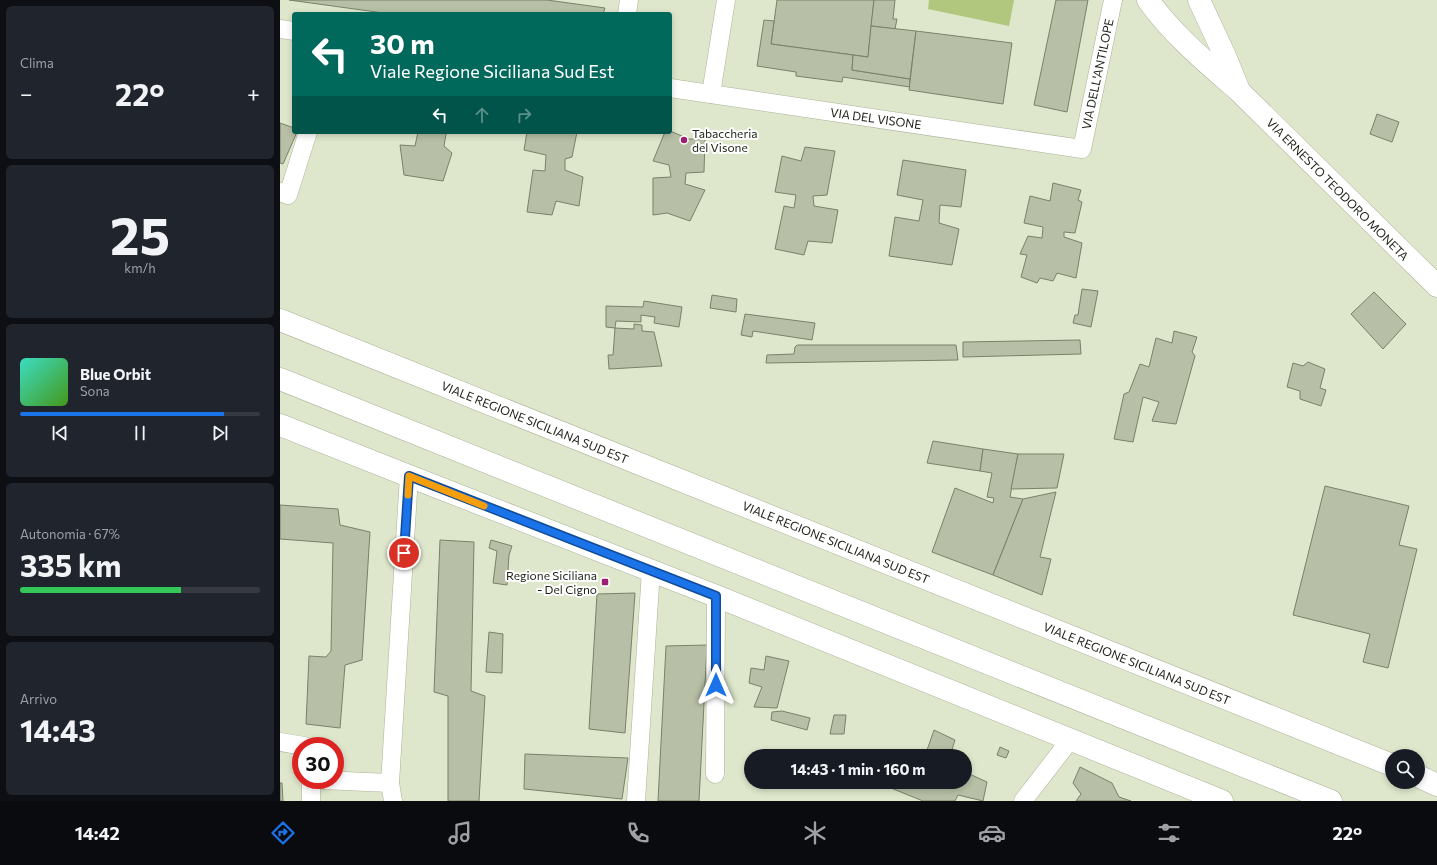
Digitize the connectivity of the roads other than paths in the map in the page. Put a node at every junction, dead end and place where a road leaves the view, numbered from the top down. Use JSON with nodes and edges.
{"nodes":[{"id":1,"x":629,"y":0,"type":"edge"},
{"id":2,"x":726,"y":0,"type":"edge"},
{"id":3,"x":1113,"y":0,"type":"edge"},
{"id":4,"x":1148,"y":0,"type":"edge"},
{"id":5,"x":1199,"y":0,"type":"edge"},
{"id":6,"x":627,"y":12,"type":"edge"},
{"id":7,"x":280,"y":29,"type":"edge"},
{"id":8,"x":292,"y":31,"type":"edge"},
{"id":9,"x":672,"y":88,"type":"edge"},
{"id":10,"x":1239,"y":91,"type":"junction"},
{"id":11,"x":711,"y":94,"type":"junction"},
{"id":12,"x":307,"y":134,"type":"edge"},
{"id":13,"x":1082,"y":149,"type":"joint"},
{"id":14,"x":284,"y":193,"type":"edge"},
{"id":15,"x":1437,"y":286,"type":"edge"},
{"id":16,"x":280,"y":320,"type":"edge"},
{"id":17,"x":280,"y":379,"type":"edge"},
{"id":18,"x":280,"y":425,"type":"edge"},
{"id":19,"x":409,"y":476,"type":"junction"},
{"id":20,"x":651,"y":570,"type":"junction"},
{"id":21,"x":716,"y":596,"type":"junction"},
{"id":22,"x":1070,"y":740,"type":"junction"},
{"id":23,"x":280,"y":742,"type":"edge"},
{"id":24,"x":292,"y":744,"type":"edge"},
{"id":25,"x":1385,"y":762,"type":"edge"},
{"id":26,"x":715,"y":774,"type":"dead end"},
{"id":27,"x":1425,"y":779,"type":"edge"},
{"id":28,"x":344,"y":781,"type":"edge"},
{"id":29,"x":390,"y":783,"type":"junction"},
{"id":30,"x":1437,"y":785,"type":"edge"},
{"id":31,"x":311,"y":789,"type":"edge"},
{"id":32,"x":311,"y":801,"type":"edge"},
{"id":33,"x":393,"y":801,"type":"edge"},
{"id":34,"x":636,"y":801,"type":"edge"},
{"id":35,"x":1023,"y":801,"type":"edge"},
{"id":36,"x":1222,"y":801,"type":"edge"},
{"id":37,"x":1331,"y":801,"type":"edge"}],
"edges":[{"from":1,"to":6,"type":"street"},
{"from":2,"to":11,"type":"street"},
{"from":3,"to":13,"type":"street","name":"VIA DELL'ANTILOPE"},
{"from":4,"to":10,"type":"main road","name":"VIA ERNESTO TEODORO MONETA"},
{"from":5,"to":10,"type":"main road","name":"VIA ERNESTO TEODORO MONETA"},
{"from":7,"to":8,"type":"street"},
{"from":9,"to":11,"type":"street","name":"VIA DEL VISONE"},
{"from":10,"to":15,"type":"main road","name":"VIA ERNESTO TEODORO MONETA"},
{"from":11,"to":13,"type":"street","name":"VIA DEL VISONE"},
{"from":12,"to":14,"type":"street"},
{"from":16,"to":25,"type":"main road","name":"VIALE REGIONE SICILIANA SUD EST"},
{"from":17,"to":37,"type":"main road"},
{"from":18,"to":19,"type":"main road"},
{"from":19,"to":20,"type":"main road"},
{"from":19,"to":29,"type":"street"},
{"from":20,"to":21,"type":"main road"},
{"from":20,"to":34,"type":"street"},
{"from":21,"to":22,"type":"main road"},
{"from":21,"to":26,"type":"street"},
{"from":22,"to":35,"type":"street"},
{"from":22,"to":36,"type":"main road"},
{"from":23,"to":24,"type":"street"},
{"from":27,"to":30,"type":"main road"},
{"from":28,"to":29,"type":"street"},
{"from":29,"to":33,"type":"street"},
{"from":31,"to":32,"type":"street"}]}
